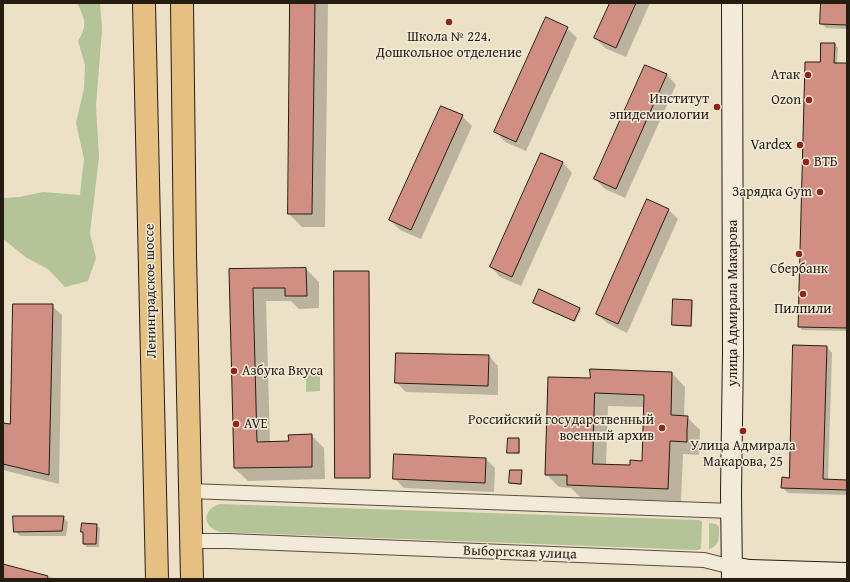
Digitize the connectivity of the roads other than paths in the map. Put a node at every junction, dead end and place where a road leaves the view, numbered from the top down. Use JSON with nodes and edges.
{"nodes":[{"id":1,"x":144,"y":3,"type":"edge"},
{"id":2,"x":182,"y":3,"type":"edge"},
{"id":3,"x":732,"y":3,"type":"edge"},
{"id":4,"x":190,"y":491,"type":"junction"},
{"id":5,"x":731,"y":511,"type":"junction"},
{"id":6,"x":191,"y":541,"type":"junction"},
{"id":7,"x":732,"y":573,"type":"edge"},
{"id":8,"x":847,"y":574,"type":"edge"},
{"id":9,"x":157,"y":579,"type":"edge"},
{"id":10,"x":192,"y":579,"type":"edge"}],
"edges":[{"from":1,"to":9,"type":"main road","name":"Ленинградское шоссе"},
{"from":2,"to":4,"type":"main road"},
{"from":3,"to":5,"type":"street","name":"улица Адмирала Макарова"},
{"from":4,"to":5,"type":"street"},
{"from":4,"to":6,"type":"main road"},
{"from":5,"to":7,"type":"street","name":"улица Адмирала Макарова"},
{"from":6,"to":7,"type":"street","name":"Выборгская улица"},
{"from":6,"to":10,"type":"main road"},
{"from":7,"to":8,"type":"street","name":"Выборгская улица"}]}
